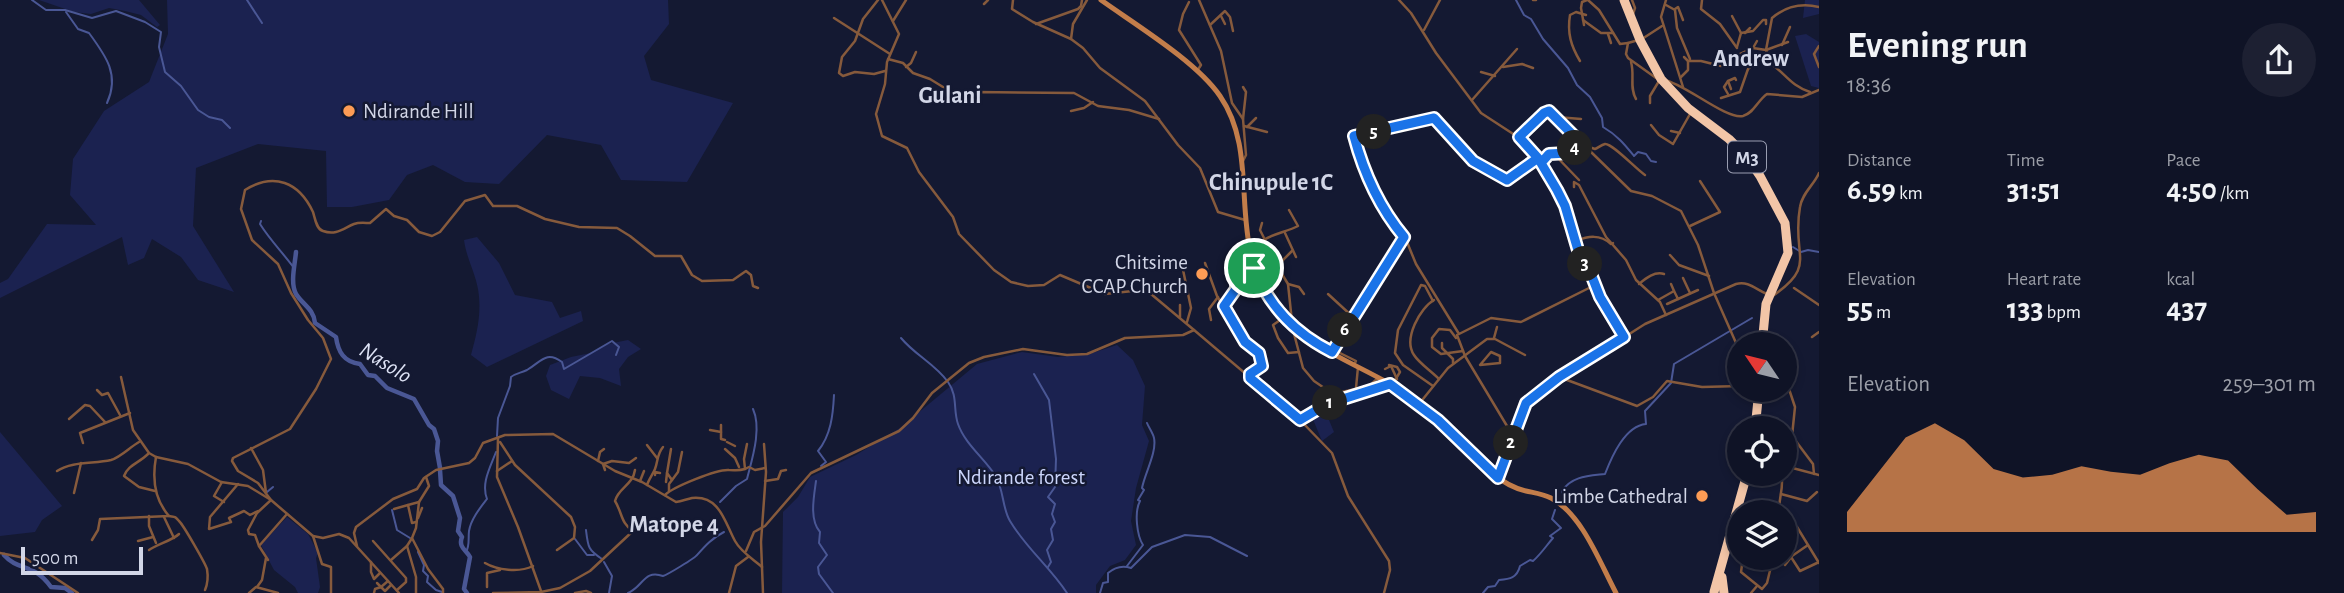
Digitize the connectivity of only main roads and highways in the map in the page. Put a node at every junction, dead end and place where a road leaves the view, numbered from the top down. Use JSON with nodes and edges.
{"nodes":[{"id":1,"x":1101,"y":0,"type":"edge"},
{"id":2,"x":1624,"y":0,"type":"edge"},
{"id":3,"x":1763,"y":332,"type":"edge"},
{"id":4,"x":1744,"y":486,"type":"edge"},
{"id":5,"x":1616,"y":593,"type":"edge"},
{"id":6,"x":1718,"y":593,"type":"edge"}],
"edges":[{"from":1,"to":5,"type":"main road"},
{"from":2,"to":3,"type":"highway","number":"M3"},
{"from":4,"to":6,"type":"highway"}]}
